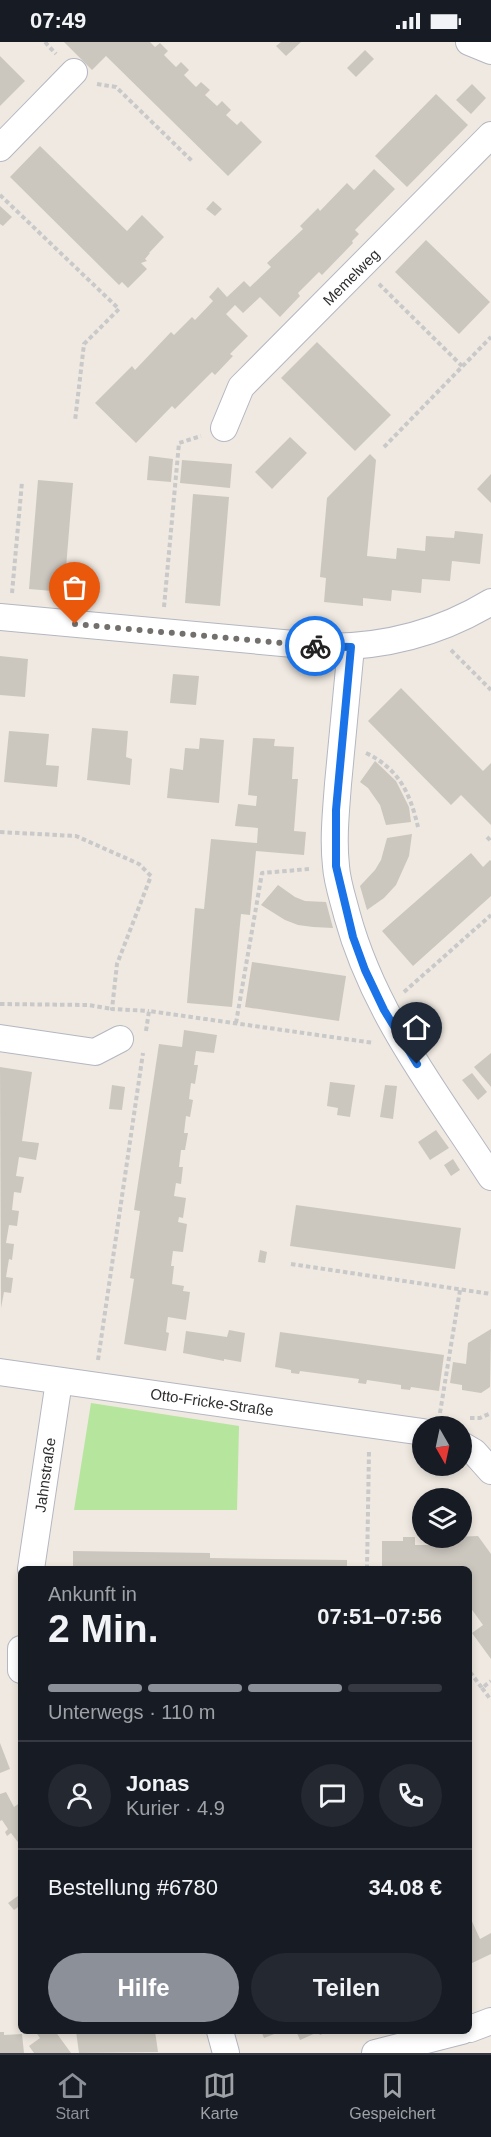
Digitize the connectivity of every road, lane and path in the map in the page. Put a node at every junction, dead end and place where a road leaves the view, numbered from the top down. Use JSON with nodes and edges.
{"nodes":[{"id":1,"x":45,"y":42,"type":"edge"},
{"id":2,"x":469,"y":42,"type":"edge"},
{"id":3,"x":491,"y":51,"type":"edge"},
{"id":4,"x":74,"y":72,"type":"junction"},
{"id":5,"x":491,"y":135,"type":"edge"},
{"id":6,"x":0,"y":148,"type":"edge"},
{"id":7,"x":192,"y":161,"type":"dead end"},
{"id":8,"x":0,"y":195,"type":"edge"},
{"id":9,"x":362,"y":267,"type":"junction"},
{"id":10,"x":491,"y":337,"type":"edge"},
{"id":11,"x":462,"y":366,"type":"junction"},
{"id":12,"x":75,"y":421,"type":"dead end"},
{"id":13,"x":224,"y":428,"type":"dead end"},
{"id":14,"x":179,"y":443,"type":"dead end"},
{"id":15,"x":384,"y":447,"type":"dead end"},
{"id":16,"x":22,"y":482,"type":"dead end"},
{"id":17,"x":491,"y":602,"type":"edge"},
{"id":18,"x":5,"y":617,"type":"edge"},
{"id":19,"x":432,"y":631,"type":"junction"},
{"id":20,"x":162,"y":632,"type":"junction"},
{"id":21,"x":351,"y":647,"type":"junction"},
{"id":22,"x":491,"y":690,"type":"edge"},
{"id":23,"x":342,"y":744,"type":"junction"},
{"id":24,"x":418,"y":827,"type":"dead end"},
{"id":25,"x":0,"y":832,"type":"edge"},
{"id":26,"x":487,"y":837,"type":"dead end"},
{"id":27,"x":491,"y":841,"type":"edge"},
{"id":28,"x":336,"y":866,"type":"junction"},
{"id":29,"x":491,"y":915,"type":"edge"},
{"id":30,"x":0,"y":1004,"type":"edge"},
{"id":31,"x":112,"y":1009,"type":"junction"},
{"id":32,"x":384,"y":1010,"type":"junction"},
{"id":33,"x":149,"y":1011,"type":"junction"},
{"id":34,"x":236,"y":1023,"type":"junction"},
{"id":35,"x":0,"y":1038,"type":"edge"},
{"id":36,"x":145,"y":1038,"type":"junction"},
{"id":37,"x":120,"y":1039,"type":"joint"},
{"id":38,"x":405,"y":1047,"type":"junction"},
{"id":39,"x":483,"y":1144,"type":"edge"},
{"id":40,"x":491,"y":1177,"type":"edge"},
{"id":41,"x":291,"y":1263,"type":"dead end"},
{"id":42,"x":460,"y":1290,"type":"junction"},
{"id":43,"x":491,"y":1294,"type":"edge"},
{"id":44,"x":98,"y":1367,"type":"dead end"},
{"id":45,"x":0,"y":1372,"type":"edge"},
{"id":46,"x":59,"y":1381,"type":"junction"},
{"id":47,"x":433,"y":1416,"type":"edge"},
{"id":48,"x":369,"y":1424,"type":"junction"},
{"id":49,"x":412,"y":1425,"type":"edge"},
{"id":50,"x":476,"y":1445,"type":"edge"},
{"id":51,"x":491,"y":1471,"type":"edge"},
{"id":52,"x":31,"y":1566,"type":"edge"},
{"id":53,"x":368,"y":1566,"type":"edge"},
{"id":54,"x":472,"y":1675,"type":"edge"},
{"id":55,"x":491,"y":1681,"type":"edge"},
{"id":56,"x":482,"y":1688,"type":"junction"},
{"id":57,"x":491,"y":1700,"type":"edge"},
{"id":58,"x":491,"y":2021,"type":"edge"},
{"id":59,"x":472,"y":2028,"type":"edge"},
{"id":60,"x":221,"y":2034,"type":"edge"},
{"id":61,"x":443,"y":2034,"type":"edge"},
{"id":62,"x":226,"y":2053,"type":"edge"},
{"id":63,"x":375,"y":2053,"type":"edge"}],
"edges":[{"from":1,"to":4,"type":"path"},
{"from":2,"to":3,"type":"street"},
{"from":4,"to":6,"type":"street"},
{"from":4,"to":7,"type":"path"},
{"from":5,"to":9,"type":"street","name":"Memelweg"},
{"from":8,"to":12,"type":"path"},
{"from":9,"to":11,"type":"path"},
{"from":9,"to":13,"type":"street","name":"Memelweg"},
{"from":10,"to":11,"type":"path"},
{"from":11,"to":15,"type":"path"},
{"from":14,"to":20,"type":"path"},
{"from":16,"to":18,"type":"path"},
{"from":17,"to":19,"type":"street"},
{"from":18,"to":20,"type":"street"},
{"from":19,"to":21,"type":"street"},
{"from":19,"to":22,"type":"path"},
{"from":20,"to":21,"type":"street"},
{"from":21,"to":23,"type":"street"},
{"from":23,"to":24,"type":"path"},
{"from":23,"to":28,"type":"street"},
{"from":25,"to":31,"type":"path"},
{"from":26,"to":27,"type":"path"},
{"from":28,"to":32,"type":"street"},
{"from":28,"to":34,"type":"path"},
{"from":29,"to":32,"type":"path"},
{"from":30,"to":31,"type":"path"},
{"from":31,"to":33,"type":"path"},
{"from":32,"to":38,"type":"street"},
{"from":33,"to":34,"type":"path"},
{"from":33,"to":36,"type":"path"},
{"from":34,"to":38,"type":"path"},
{"from":35,"to":37,"type":"street"},
{"from":36,"to":37,"type":"path"},
{"from":36,"to":44,"type":"path"},
{"from":38,"to":39,"type":"street"},
{"from":39,"to":40,"type":"street"},
{"from":41,"to":42,"type":"path"},
{"from":42,"to":43,"type":"path"},
{"from":42,"to":47,"type":"path"},
{"from":45,"to":46,"type":"street","name":"Otto-Fricke-Straße"},
{"from":46,"to":48,"type":"street","name":"Otto-Fricke-Straße"},
{"from":46,"to":52,"type":"street","name":"Jahnstraße"},
{"from":48,"to":49,"type":"street","name":"Otto-Fricke-Straße"},
{"from":48,"to":53,"type":"path"},
{"from":50,"to":51,"type":"street"},
{"from":54,"to":56,"type":"path"},
{"from":55,"to":56,"type":"path"},
{"from":56,"to":57,"type":"path"},
{"from":58,"to":59,"type":"street"},
{"from":60,"to":62,"type":"street"},
{"from":61,"to":63,"type":"street"}]}
